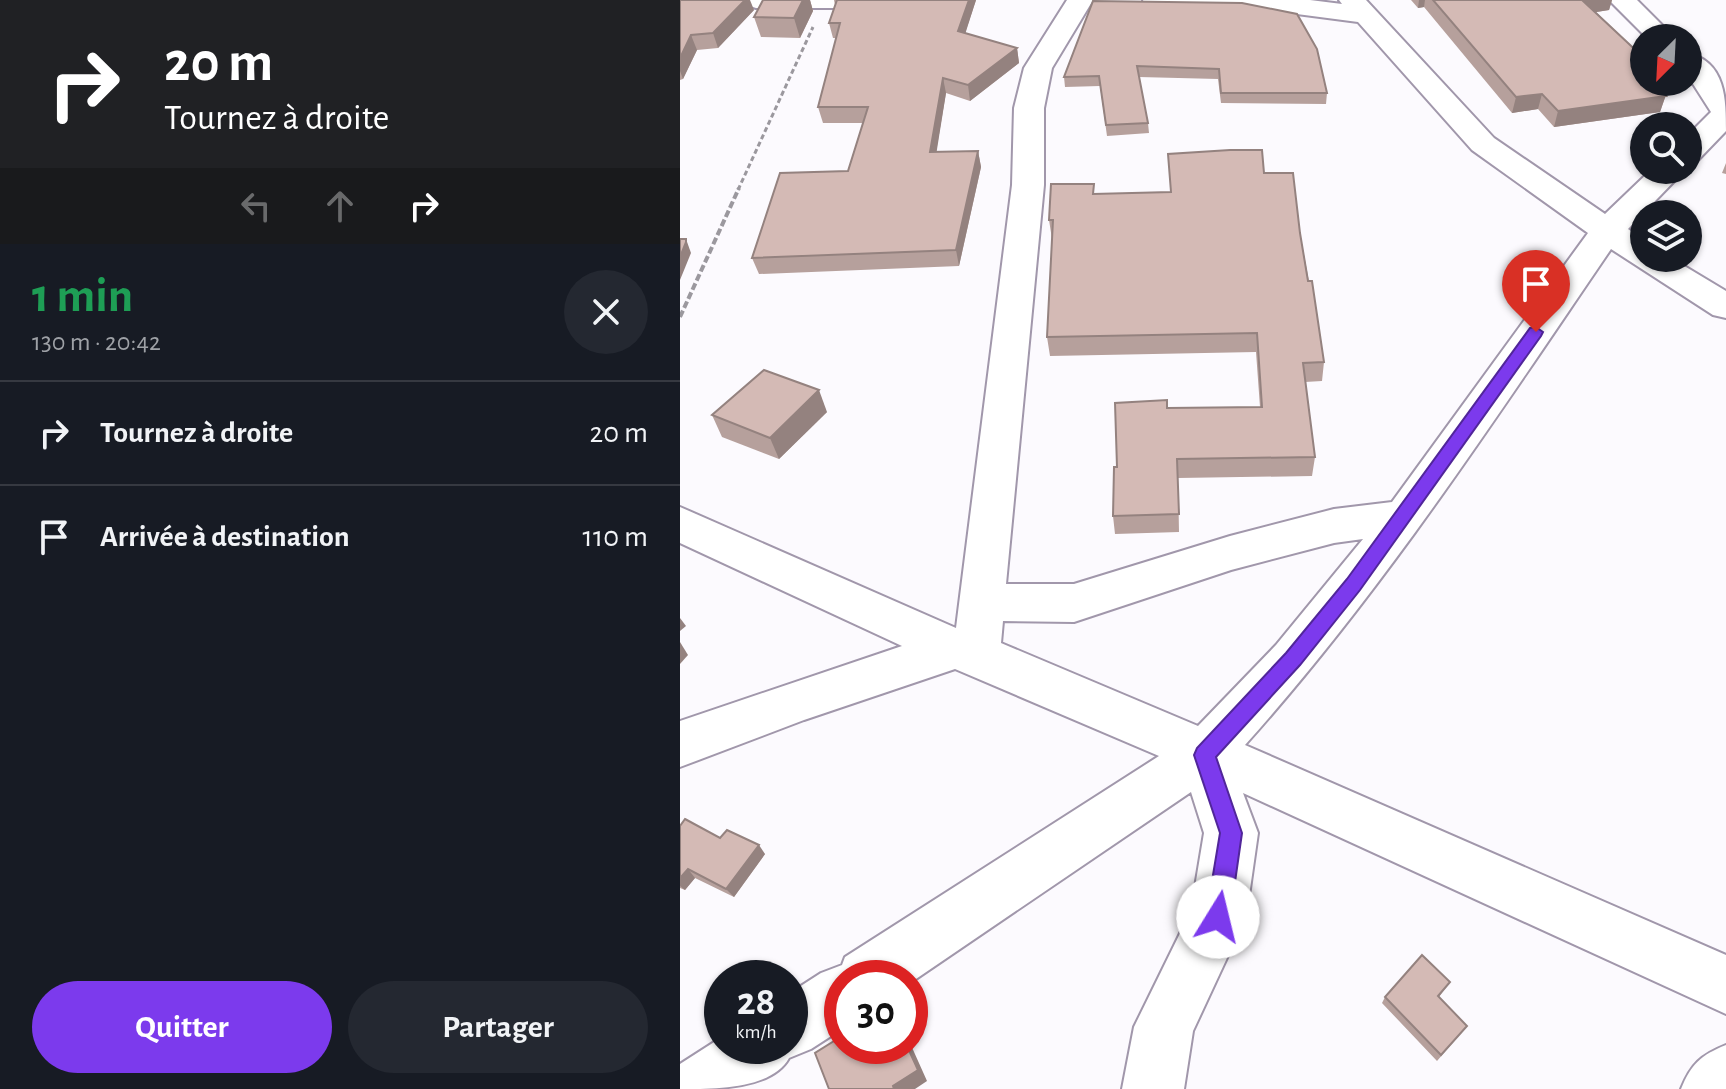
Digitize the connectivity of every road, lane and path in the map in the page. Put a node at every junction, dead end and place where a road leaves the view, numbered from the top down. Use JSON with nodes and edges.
{"nodes":[{"id":1,"x":756,"y":0,"type":"edge"},
{"id":2,"x":948,"y":0,"type":"edge"},
{"id":3,"x":1622,"y":0,"type":"edge"},
{"id":4,"x":1100,"y":1,"type":"edge"},
{"id":5,"x":826,"y":2,"type":"edge"},
{"id":6,"x":1358,"y":8,"type":"edge"},
{"id":7,"x":1647,"y":24,"type":"edge"},
{"id":8,"x":1702,"y":72,"type":"edge"},
{"id":9,"x":1722,"y":99,"type":"edge"},
{"id":10,"x":1702,"y":130,"type":"edge"},
{"id":11,"x":1630,"y":247,"type":"edge"},
{"id":12,"x":1630,"y":253,"type":"edge"},
{"id":13,"x":1670,"y":272,"type":"edge"},
{"id":14,"x":1726,"y":307,"type":"edge"},
{"id":15,"x":680,"y":317,"type":"edge"},
{"id":16,"x":1404,"y":517,"type":"junction"},
{"id":17,"x":680,"y":524,"type":"edge"},
{"id":18,"x":983,"y":601,"type":"junction"},
{"id":19,"x":895,"y":622,"type":"junction"},
{"id":20,"x":966,"y":652,"type":"junction"},
{"id":21,"x":796,"y":701,"type":"junction"},
{"id":22,"x":680,"y":744,"type":"edge"},
{"id":23,"x":1204,"y":755,"type":"junction"},
{"id":24,"x":893,"y":960,"type":"edge"},
{"id":25,"x":1726,"y":985,"type":"edge"},
{"id":26,"x":735,"y":1064,"type":"edge"},
{"id":27,"x":1726,"y":1076,"type":"edge"},
{"id":28,"x":697,"y":1089,"type":"edge"},
{"id":29,"x":1153,"y":1089,"type":"edge"},
{"id":30,"x":1712,"y":1089,"type":"edge"}],
"edges":[{"from":1,"to":5,"type":"street"},
{"from":2,"to":5,"type":"street"},
{"from":3,"to":7,"type":"street"},
{"from":4,"to":6,"type":"street"},
{"from":4,"to":18,"type":"street"},
{"from":5,"to":15,"type":"path"},
{"from":6,"to":11,"type":"street"},
{"from":8,"to":9,"type":"street"},
{"from":9,"to":10,"type":"street"},
{"from":12,"to":16,"type":"street"},
{"from":13,"to":14,"type":"street"},
{"from":16,"to":18,"type":"street"},
{"from":16,"to":23,"type":"street"},
{"from":17,"to":19,"type":"street"},
{"from":18,"to":20,"type":"street"},
{"from":19,"to":20,"type":"street"},
{"from":19,"to":21,"type":"street"},
{"from":20,"to":21,"type":"street"},
{"from":20,"to":23,"type":"street"},
{"from":21,"to":22,"type":"street"},
{"from":23,"to":24,"type":"street"},
{"from":23,"to":25,"type":"street"},
{"from":23,"to":29,"type":"street"},
{"from":26,"to":28,"type":"street"},
{"from":27,"to":30,"type":"street"}]}
